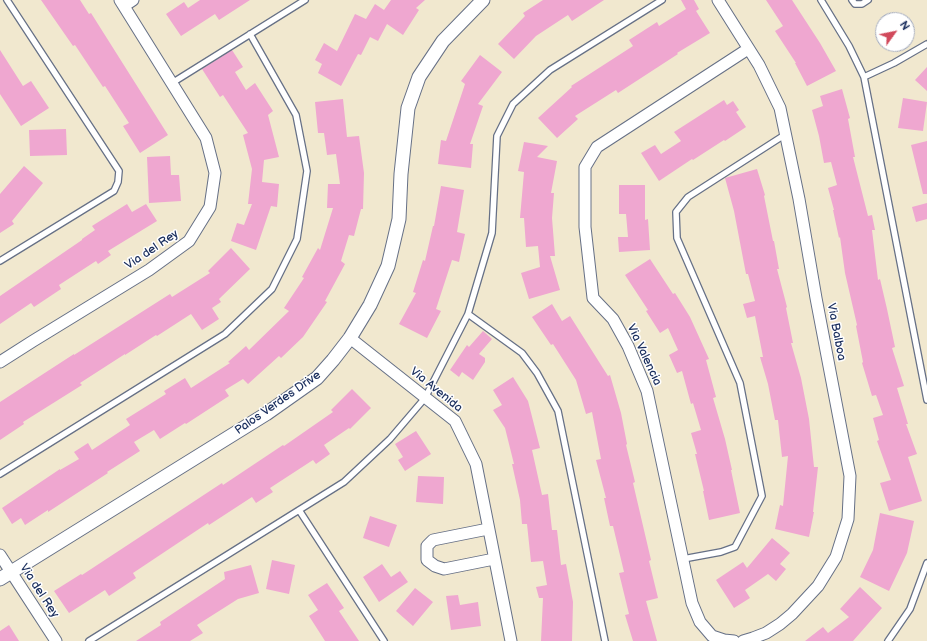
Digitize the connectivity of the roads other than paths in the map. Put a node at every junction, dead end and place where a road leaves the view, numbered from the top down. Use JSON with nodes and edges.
{"nodes":[{"id":1,"x":7,"y":0,"type":"edge"},
{"id":2,"x":305,"y":0,"type":"edge"},
{"id":3,"x":483,"y":0,"type":"edge"},
{"id":4,"x":662,"y":0,"type":"edge"},
{"id":5,"x":718,"y":0,"type":"edge"},
{"id":6,"x":821,"y":0,"type":"edge"},
{"id":7,"x":852,"y":0,"type":"edge"},
{"id":8,"x":868,"y":0,"type":"edge"},
{"id":9,"x":125,"y":2,"type":"edge"},
{"id":10,"x":250,"y":34,"type":"junction"},
{"id":11,"x":927,"y":44,"type":"edge"},
{"id":12,"x":748,"y":48,"type":"junction"},
{"id":13,"x":864,"y":77,"type":"junction"},
{"id":14,"x":172,"y":83,"type":"junction"},
{"id":15,"x":786,"y":134,"type":"junction"},
{"id":16,"x":0,"y":261,"type":"edge"},
{"id":17,"x":468,"y":314,"type":"junction"},
{"id":18,"x":350,"y":338,"type":"junction"},
{"id":19,"x":0,"y":362,"type":"edge"},
{"id":20,"x":425,"y":398,"type":"junction"},
{"id":21,"x":927,"y":400,"type":"edge"},
{"id":22,"x":0,"y":474,"type":"edge"},
{"id":23,"x":299,"y":510,"type":"junction"},
{"id":24,"x":488,"y":529,"type":"junction"},
{"id":25,"x":0,"y":555,"type":"edge"},
{"id":26,"x":494,"y":559,"type":"junction"},
{"id":27,"x":683,"y":559,"type":"junction"},
{"id":28,"x":927,"y":563,"type":"edge"},
{"id":29,"x":11,"y":572,"type":"junction"},
{"id":30,"x":0,"y":579,"type":"edge"},
{"id":31,"x":56,"y":641,"type":"edge"},
{"id":32,"x":89,"y":641,"type":"edge"},
{"id":33,"x":384,"y":641,"type":"edge"},
{"id":34,"x":509,"y":641,"type":"edge"},
{"id":35,"x":605,"y":641,"type":"edge"},
{"id":36,"x":734,"y":641,"type":"edge"},
{"id":37,"x":743,"y":641,"type":"edge"},
{"id":38,"x":888,"y":641,"type":"edge"}],
"edges":[{"from":1,"to":16,"type":"lane"},
{"from":2,"to":10,"type":"lane"},
{"from":3,"to":18,"type":"street","name":"Palos Verdes Drive"},
{"from":4,"to":17,"type":"lane"},
{"from":5,"to":12,"type":"street","name":"Via Balboa"},
{"from":6,"to":13,"type":"lane"},
{"from":7,"to":8,"type":"lane"},
{"from":9,"to":14,"type":"street","name":"Via del Rey"},
{"from":10,"to":14,"type":"lane"},
{"from":10,"to":22,"type":"lane"},
{"from":11,"to":13,"type":"lane"},
{"from":12,"to":15,"type":"street","name":"Via Balboa"},
{"from":12,"to":27,"type":"street","name":"Via Valencia"},
{"from":13,"to":21,"type":"lane"},
{"from":14,"to":19,"type":"street","name":"Via del Rey"},
{"from":15,"to":27,"type":"lane"},
{"from":15,"to":37,"type":"street","name":"Via Balboa"},
{"from":17,"to":20,"type":"lane"},
{"from":17,"to":35,"type":"lane"},
{"from":18,"to":20,"type":"street","name":"Via Avenida"},
{"from":18,"to":29,"type":"street","name":"Palos Verdes Drive"},
{"from":20,"to":23,"type":"lane"},
{"from":20,"to":24,"type":"street","name":"Via Avenida"},
{"from":23,"to":32,"type":"lane"},
{"from":23,"to":33,"type":"lane"},
{"from":24,"to":26,"type":"street","name":"Via Avenida"},
{"from":24,"to":26,"type":"street"},
{"from":25,"to":29,"type":"street","name":"Via del Rey"},
{"from":26,"to":34,"type":"street","name":"Via Avenida"},
{"from":27,"to":36,"type":"street","name":"Via Valencia"},
{"from":28,"to":38,"type":"lane"},
{"from":29,"to":30,"type":"street","name":"Palos Verdes Drive"},
{"from":29,"to":31,"type":"street","name":"Via del Rey"}]}
